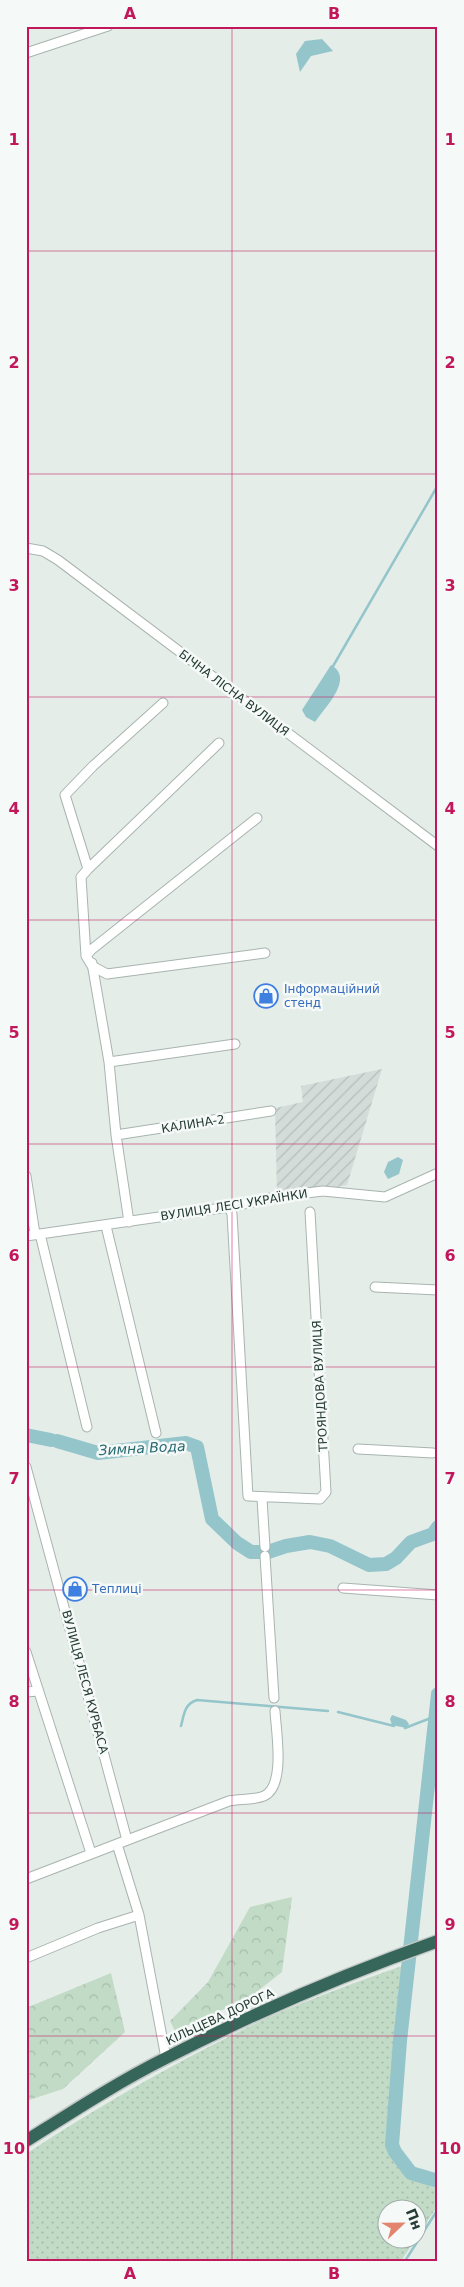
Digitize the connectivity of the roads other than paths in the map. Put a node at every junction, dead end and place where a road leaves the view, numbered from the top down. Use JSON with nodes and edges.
{"nodes":[{"id":1,"x":108,"y":26,"type":"edge"},
{"id":2,"x":26,"y":53,"type":"edge"},
{"id":3,"x":26,"y":548,"type":"edge"},
{"id":4,"x":163,"y":703,"type":"dead end"},
{"id":5,"x":219,"y":742,"type":"dead end"},
{"id":6,"x":257,"y":818,"type":"dead end"},
{"id":7,"x":438,"y":846,"type":"edge"},
{"id":8,"x":88,"y":869,"type":"junction"},
{"id":9,"x":88,"y":953,"type":"junction"},
{"id":10,"x":265,"y":953,"type":"dead end"},
{"id":11,"x":92,"y":966,"type":"junction"},
{"id":12,"x":235,"y":1044,"type":"dead end"},
{"id":13,"x":109,"y":1062,"type":"junction"},
{"id":14,"x":271,"y":1111,"type":"dead end"},
{"id":15,"x":116,"y":1135,"type":"junction"},
{"id":16,"x":438,"y":1173,"type":"edge"},
{"id":17,"x":26,"y":1176,"type":"edge"},
{"id":18,"x":229,"y":1208,"type":"junction"},
{"id":19,"x":310,"y":1212,"type":"dead end"},
{"id":20,"x":129,"y":1222,"type":"junction"},
{"id":21,"x":106,"y":1226,"type":"junction"},
{"id":22,"x":34,"y":1235,"type":"edge"},
{"id":23,"x":376,"y":1286,"type":"dead end"},
{"id":24,"x":438,"y":1290,"type":"edge"},
{"id":25,"x":87,"y":1428,"type":"dead end"},
{"id":26,"x":156,"y":1433,"type":"dead end"},
{"id":27,"x":358,"y":1449,"type":"dead end"},
{"id":28,"x":433,"y":1453,"type":"dead end"},
{"id":29,"x":26,"y":1467,"type":"edge"},
{"id":30,"x":262,"y":1498,"type":"junction"},
{"id":31,"x":343,"y":1588,"type":"dead end"},
{"id":32,"x":438,"y":1595,"type":"edge"},
{"id":33,"x":26,"y":1652,"type":"edge"},
{"id":34,"x":38,"y":1691,"type":"junction"},
{"id":35,"x":26,"y":1692,"type":"edge"},
{"id":36,"x":274,"y":1698,"type":"dead end"},
{"id":37,"x":275,"y":1711,"type":"dead end"},
{"id":38,"x":127,"y":1840,"type":"junction"},
{"id":39,"x":117,"y":1844,"type":"junction"},
{"id":40,"x":91,"y":1853,"type":"junction"},
{"id":41,"x":26,"y":1879,"type":"edge"},
{"id":42,"x":139,"y":1915,"type":"junction"},
{"id":43,"x":434,"y":1943,"type":"edge"},
{"id":44,"x":26,"y":1958,"type":"edge"},
{"id":45,"x":166,"y":2058,"type":"junction"},
{"id":46,"x":26,"y":2141,"type":"edge"}],
"edges":[{"from":1,"to":2,"type":"street"},
{"from":3,"to":7,"type":"street","name":"БІЧНА ЛІСНА ВУЛИЦЯ"},
{"from":4,"to":8,"type":"street"},
{"from":5,"to":8,"type":"street"},
{"from":6,"to":9,"type":"street"},
{"from":8,"to":9,"type":"street"},
{"from":9,"to":11,"type":"street"},
{"from":10,"to":11,"type":"street"},
{"from":11,"to":13,"type":"street"},
{"from":12,"to":13,"type":"street"},
{"from":13,"to":15,"type":"street"},
{"from":14,"to":15,"type":"street","name":"КАЛИНА-2"},
{"from":15,"to":20,"type":"street"},
{"from":16,"to":18,"type":"street","name":"ВУЛИЦЯ ЛЕСІ УКРАЇНКИ"},
{"from":17,"to":22,"type":"street"},
{"from":18,"to":20,"type":"street","name":"ВУЛИЦЯ ЛЕСІ УКРАЇНКИ"},
{"from":18,"to":30,"type":"street"},
{"from":19,"to":30,"type":"street","name":"ТРОЯНДОВА ВУЛИЦЯ"},
{"from":20,"to":21,"type":"street","name":"ВУЛИЦЯ ЛЕСІ УКРАЇНКИ"},
{"from":21,"to":22,"type":"street","name":"ВУЛИЦЯ ЛЕСІ УКРАЇНКИ"},
{"from":21,"to":26,"type":"street"},
{"from":22,"to":25,"type":"street"},
{"from":23,"to":24,"type":"street"},
{"from":27,"to":28,"type":"street"},
{"from":29,"to":38,"type":"street","name":"ВУЛИЦЯ ЛЕСЯ КУРБАСА"},
{"from":30,"to":36,"type":"street"},
{"from":31,"to":32,"type":"street"},
{"from":33,"to":34,"type":"street"},
{"from":34,"to":35,"type":"street"},
{"from":34,"to":40,"type":"street"},
{"from":37,"to":38,"type":"street"},
{"from":38,"to":39,"type":"street"},
{"from":39,"to":40,"type":"street"},
{"from":39,"to":42,"type":"street"},
{"from":40,"to":41,"type":"street"},
{"from":42,"to":44,"type":"street"},
{"from":42,"to":45,"type":"street"},
{"from":43,"to":45,"type":"highway","name":"КІЛЬЦЕВА ДОРОГА"},
{"from":45,"to":46,"type":"highway","name":"КІЛЬЦЕВА ДОРОГА"}]}
